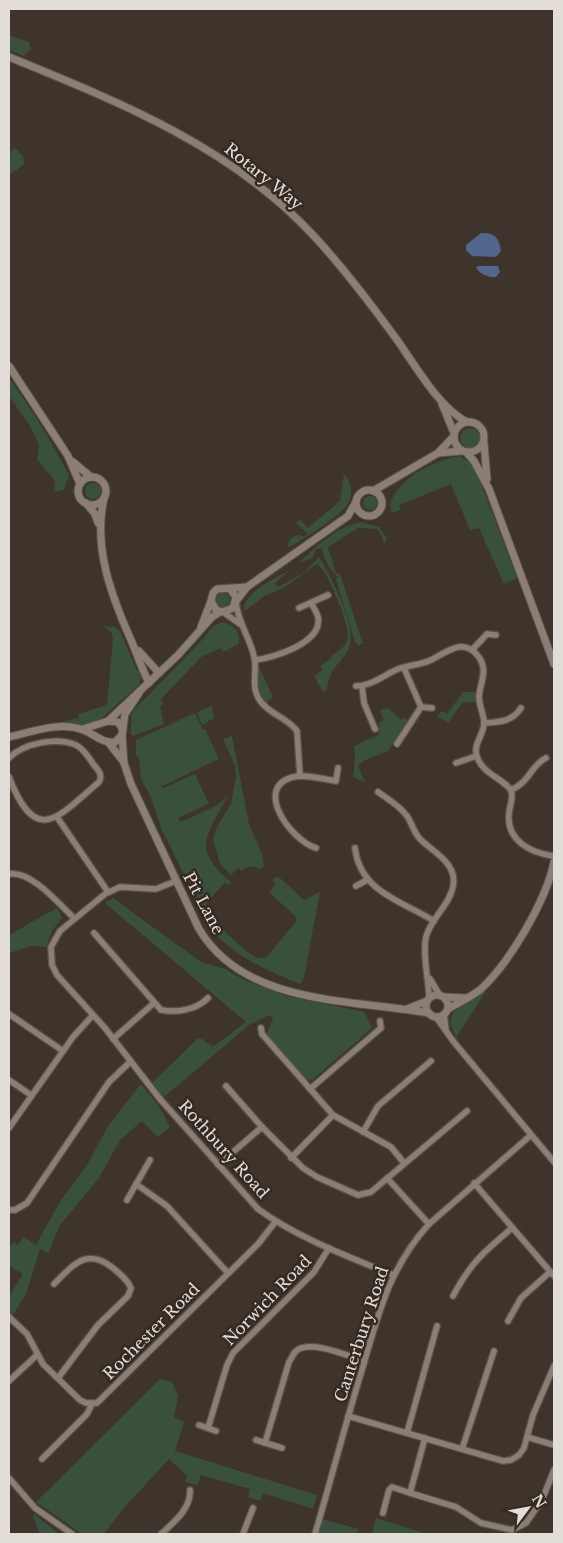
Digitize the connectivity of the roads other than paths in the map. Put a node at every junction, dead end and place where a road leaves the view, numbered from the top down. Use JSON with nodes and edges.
{"nodes":[{"id":1,"x":9,"y":57,"type":"edge"},
{"id":2,"x":9,"y":366,"type":"edge"},
{"id":3,"x":439,"y":397,"type":"junction"},
{"id":4,"x":467,"y":422,"type":"junction"},
{"id":5,"x":454,"y":435,"type":"junction"},
{"id":6,"x":484,"y":441,"type":"junction"},
{"id":7,"x":464,"y":451,"type":"junction"},
{"id":8,"x":438,"y":453,"type":"junction"},
{"id":9,"x":68,"y":456,"type":"junction"},
{"id":10,"x":91,"y":477,"type":"junction"},
{"id":11,"x":391,"y":482,"type":"junction"},
{"id":12,"x":80,"y":484,"type":"junction"},
{"id":13,"x":489,"y":489,"type":"junction"},
{"id":14,"x":373,"y":491,"type":"junction"},
{"id":15,"x":104,"y":498,"type":"junction"},
{"id":16,"x":356,"y":502,"type":"junction"},
{"id":17,"x":382,"y":502,"type":"junction"},
{"id":18,"x":86,"y":503,"type":"junction"},
{"id":19,"x":365,"y":515,"type":"junction"},
{"id":20,"x":348,"y":516,"type":"junction"},
{"id":21,"x":99,"y":528,"type":"junction"},
{"id":22,"x":247,"y":588,"type":"junction"},
{"id":23,"x":230,"y":589,"type":"junction"},
{"id":24,"x":328,"y":595,"type":"dead end"},
{"id":25,"x":211,"y":601,"type":"junction"},
{"id":26,"x":236,"y":602,"type":"junction"},
{"id":27,"x":311,"y":603,"type":"junction"},
{"id":28,"x":300,"y":608,"type":"dead end"},
{"id":29,"x":222,"y":612,"type":"junction"},
{"id":30,"x":240,"y":624,"type":"junction"},
{"id":31,"x":200,"y":629,"type":"junction"},
{"id":32,"x":496,"y":635,"type":"dead end"},
{"id":33,"x":131,"y":640,"type":"junction"},
{"id":34,"x":472,"y":650,"type":"junction"},
{"id":35,"x":255,"y":660,"type":"junction"},
{"id":36,"x":554,"y":664,"type":"edge"},
{"id":37,"x":404,"y":668,"type":"junction"},
{"id":38,"x":159,"y":673,"type":"junction"},
{"id":39,"x":149,"y":683,"type":"junction"},
{"id":40,"x":139,"y":693,"type":"junction"},
{"id":41,"x":421,"y":707,"type":"junction"},
{"id":42,"x":432,"y":708,"type":"dead end"},
{"id":43,"x":521,"y":708,"type":"dead end"},
{"id":44,"x":106,"y":722,"type":"junction"},
{"id":45,"x":484,"y":723,"type":"junction"},
{"id":46,"x":375,"y":729,"type":"dead end"},
{"id":47,"x":82,"y":730,"type":"junction"},
{"id":48,"x":122,"y":733,"type":"junction"},
{"id":49,"x":9,"y":738,"type":"edge"},
{"id":50,"x":106,"y":742,"type":"junction"},
{"id":51,"x":397,"y":744,"type":"dead end"},
{"id":52,"x":534,"y":755,"type":"dead end"},
{"id":53,"x":476,"y":756,"type":"junction"},
{"id":54,"x":9,"y":758,"type":"edge"},
{"id":55,"x":546,"y":758,"type":"dead end"},
{"id":56,"x":124,"y":763,"type":"junction"},
{"id":57,"x":456,"y":763,"type":"dead end"},
{"id":58,"x":537,"y":764,"type":"junction"},
{"id":59,"x":338,"y":768,"type":"dead end"},
{"id":60,"x":300,"y":776,"type":"junction"},
{"id":61,"x":9,"y":778,"type":"edge"},
{"id":62,"x":511,"y":790,"type":"junction"},
{"id":63,"x":378,"y":792,"type":"dead end"},
{"id":64,"x":57,"y":817,"type":"junction"},
{"id":65,"x":312,"y":848,"type":"dead end"},
{"id":66,"x":355,"y":848,"type":"dead end"},
{"id":67,"x":554,"y":856,"type":"edge"},
{"id":68,"x":554,"y":862,"type":"edge"},
{"id":69,"x":9,"y":874,"type":"edge"},
{"id":70,"x":367,"y":880,"type":"junction"},
{"id":71,"x":176,"y":881,"type":"junction"},
{"id":72,"x":356,"y":886,"type":"dead end"},
{"id":73,"x":108,"y":892,"type":"junction"},
{"id":74,"x":74,"y":918,"type":"junction"},
{"id":75,"x":434,"y":921,"type":"junction"},
{"id":76,"x":94,"y":933,"type":"dead end"},
{"id":77,"x":429,"y":978,"type":"junction"},
{"id":78,"x":442,"y":996,"type":"junction"},
{"id":79,"x":208,"y":998,"type":"dead end"},
{"id":80,"x":466,"y":998,"type":"junction"},
{"id":81,"x":428,"y":1000,"type":"junction"},
{"id":82,"x":154,"y":1003,"type":"junction"},
{"id":83,"x":406,"y":1010,"type":"junction"},
{"id":84,"x":446,"y":1012,"type":"junction"},
{"id":85,"x":9,"y":1014,"type":"edge"},
{"id":86,"x":93,"y":1015,"type":"junction"},
{"id":87,"x":433,"y":1015,"type":"junction"},
{"id":88,"x":380,"y":1021,"type":"dead end"},
{"id":89,"x":261,"y":1028,"type":"dead end"},
{"id":90,"x":447,"y":1030,"type":"junction"},
{"id":91,"x":113,"y":1039,"type":"junction"},
{"id":92,"x":62,"y":1051,"type":"junction"},
{"id":93,"x":431,"y":1061,"type":"dead end"},
{"id":94,"x":130,"y":1062,"type":"junction"},
{"id":95,"x":9,"y":1080,"type":"edge"},
{"id":96,"x":226,"y":1086,"type":"dead end"},
{"id":97,"x":310,"y":1089,"type":"junction"},
{"id":98,"x":30,"y":1095,"type":"junction"},
{"id":99,"x":467,"y":1111,"type":"dead end"},
{"id":100,"x":333,"y":1115,"type":"junction"},
{"id":101,"x":262,"y":1127,"type":"junction"},
{"id":102,"x":9,"y":1128,"type":"edge"},
{"id":103,"x":363,"y":1132,"type":"junction"},
{"id":104,"x":531,"y":1135,"type":"junction"},
{"id":105,"x":291,"y":1158,"type":"junction"},
{"id":106,"x":150,"y":1160,"type":"dead end"},
{"id":107,"x":554,"y":1162,"type":"edge"},
{"id":108,"x":404,"y":1163,"type":"junction"},
{"id":109,"x":218,"y":1165,"type":"junction"},
{"id":110,"x":387,"y":1178,"type":"junction"},
{"id":111,"x":474,"y":1183,"type":"junction"},
{"id":112,"x":136,"y":1184,"type":"junction"},
{"id":113,"x":128,"y":1200,"type":"dead end"},
{"id":114,"x":9,"y":1210,"type":"edge"},
{"id":115,"x":276,"y":1221,"type":"junction"},
{"id":116,"x":429,"y":1224,"type":"junction"},
{"id":117,"x":512,"y":1228,"type":"junction"},
{"id":118,"x":329,"y":1248,"type":"junction"},
{"id":119,"x":228,"y":1274,"type":"junction"},
{"id":120,"x":552,"y":1274,"type":"edge"},
{"id":121,"x":393,"y":1275,"type":"junction"},
{"id":122,"x":54,"y":1284,"type":"dead end"},
{"id":123,"x":453,"y":1296,"type":"dead end"},
{"id":124,"x":9,"y":1316,"type":"edge"},
{"id":125,"x":508,"y":1321,"type":"dead end"},
{"id":126,"x":437,"y":1326,"type":"dead end"},
{"id":127,"x":494,"y":1351,"type":"dead end"},
{"id":128,"x":37,"y":1355,"type":"junction"},
{"id":129,"x":364,"y":1361,"type":"junction"},
{"id":130,"x":554,"y":1366,"type":"edge"},
{"id":131,"x":58,"y":1378,"type":"junction"},
{"id":132,"x":9,"y":1381,"type":"edge"},
{"id":133,"x":92,"y":1404,"type":"junction"},
{"id":134,"x":348,"y":1416,"type":"junction"},
{"id":135,"x":199,"y":1425,"type":"dead end"},
{"id":136,"x":208,"y":1428,"type":"junction"},
{"id":137,"x":216,"y":1431,"type":"dead end"},
{"id":138,"x":407,"y":1433,"type":"junction"},
{"id":139,"x":528,"y":1437,"type":"junction"},
{"id":140,"x":425,"y":1438,"type":"junction"},
{"id":141,"x":256,"y":1440,"type":"dead end"},
{"id":142,"x":265,"y":1443,"type":"junction"},
{"id":143,"x":554,"y":1445,"type":"edge"},
{"id":144,"x":282,"y":1448,"type":"dead end"},
{"id":145,"x":462,"y":1449,"type":"junction"},
{"id":146,"x":42,"y":1459,"type":"dead end"},
{"id":147,"x":554,"y":1470,"type":"edge"},
{"id":148,"x":9,"y":1478,"type":"edge"},
{"id":149,"x":190,"y":1490,"type":"dead end"},
{"id":150,"x":410,"y":1493,"type":"junction"},
{"id":151,"x":253,"y":1508,"type":"dead end"},
{"id":152,"x":382,"y":1513,"type":"dead end"},
{"id":153,"x":72,"y":1534,"type":"edge"},
{"id":154,"x":161,"y":1534,"type":"edge"},
{"id":155,"x":243,"y":1534,"type":"edge"},
{"id":156,"x":315,"y":1534,"type":"edge"}],
"edges":[{"from":1,"to":3,"type":"street","name":"Rotary Way"},
{"from":2,"to":9,"type":"street"},
{"from":3,"to":4,"type":"street","name":"Rotary Way"},
{"from":3,"to":5,"type":"street","name":"Rotary Way"},
{"from":4,"to":5,"type":"street"},
{"from":4,"to":6,"type":"street"},
{"from":5,"to":7,"type":"street"},
{"from":5,"to":8,"type":"street"},
{"from":6,"to":7,"type":"street"},
{"from":6,"to":13,"type":"street"},
{"from":7,"to":8,"type":"street"},
{"from":7,"to":13,"type":"street"},
{"from":8,"to":11,"type":"street"},
{"from":9,"to":10,"type":"street"},
{"from":9,"to":12,"type":"street"},
{"from":10,"to":12,"type":"street"},
{"from":10,"to":15,"type":"street"},
{"from":11,"to":14,"type":"street"},
{"from":11,"to":17,"type":"street"},
{"from":12,"to":18,"type":"street"},
{"from":13,"to":36,"type":"street"},
{"from":14,"to":16,"type":"street"},
{"from":14,"to":17,"type":"street"},
{"from":15,"to":18,"type":"street"},
{"from":15,"to":21,"type":"street"},
{"from":16,"to":19,"type":"street"},
{"from":16,"to":20,"type":"street"},
{"from":17,"to":19,"type":"street"},
{"from":18,"to":21,"type":"street"},
{"from":19,"to":20,"type":"street"},
{"from":20,"to":22,"type":"street"},
{"from":21,"to":33,"type":"street"},
{"from":22,"to":23,"type":"street"},
{"from":22,"to":26,"type":"street"},
{"from":23,"to":25,"type":"street"},
{"from":23,"to":26,"type":"street"},
{"from":24,"to":27,"type":"street"},
{"from":25,"to":29,"type":"street"},
{"from":25,"to":31,"type":"street"},
{"from":26,"to":29,"type":"street"},
{"from":26,"to":30,"type":"street"},
{"from":27,"to":28,"type":"street"},
{"from":27,"to":35,"type":"street"},
{"from":29,"to":30,"type":"street"},
{"from":29,"to":31,"type":"street"},
{"from":30,"to":35,"type":"street"},
{"from":31,"to":38,"type":"street"},
{"from":32,"to":34,"type":"street"},
{"from":33,"to":38,"type":"street"},
{"from":33,"to":39,"type":"street"},
{"from":34,"to":37,"type":"street"},
{"from":34,"to":45,"type":"street"},
{"from":35,"to":60,"type":"street"},
{"from":37,"to":41,"type":"street"},
{"from":37,"to":46,"type":"street"},
{"from":38,"to":39,"type":"street"},
{"from":39,"to":40,"type":"street"},
{"from":40,"to":44,"type":"street"},
{"from":40,"to":48,"type":"street"},
{"from":41,"to":42,"type":"street"},
{"from":41,"to":51,"type":"street"},
{"from":43,"to":45,"type":"street"},
{"from":44,"to":47,"type":"street"},
{"from":44,"to":48,"type":"street"},
{"from":44,"to":50,"type":"street"},
{"from":45,"to":53,"type":"street"},
{"from":47,"to":49,"type":"street"},
{"from":47,"to":50,"type":"street"},
{"from":48,"to":50,"type":"street"},
{"from":48,"to":56,"type":"street"},
{"from":50,"to":56,"type":"street"},
{"from":52,"to":58,"type":"street"},
{"from":53,"to":57,"type":"street"},
{"from":53,"to":62,"type":"street"},
{"from":54,"to":64,"type":"street"},
{"from":55,"to":58,"type":"street"},
{"from":56,"to":71,"type":"street","name":"Pit Lane"},
{"from":58,"to":62,"type":"street"},
{"from":59,"to":60,"type":"street"},
{"from":60,"to":65,"type":"street"},
{"from":61,"to":64,"type":"street"},
{"from":62,"to":67,"type":"street"},
{"from":63,"to":75,"type":"street"},
{"from":64,"to":73,"type":"street"},
{"from":66,"to":70,"type":"street"},
{"from":68,"to":80,"type":"street"},
{"from":69,"to":74,"type":"street"},
{"from":70,"to":72,"type":"street"},
{"from":70,"to":75,"type":"street"},
{"from":71,"to":73,"type":"street","name":"Rothbury Road"},
{"from":71,"to":83,"type":"street","name":"Pit Lane"},
{"from":73,"to":74,"type":"street","name":"Rothbury Road"},
{"from":74,"to":86,"type":"street","name":"Rothbury Road"},
{"from":75,"to":77,"type":"street"},
{"from":76,"to":82,"type":"street"},
{"from":77,"to":78,"type":"street"},
{"from":77,"to":81,"type":"street"},
{"from":78,"to":80,"type":"street"},
{"from":78,"to":81,"type":"street"},
{"from":78,"to":84,"type":"street"},
{"from":79,"to":82,"type":"street"},
{"from":80,"to":84,"type":"street"},
{"from":81,"to":83,"type":"street"},
{"from":81,"to":87,"type":"street"},
{"from":82,"to":91,"type":"street"},
{"from":83,"to":87,"type":"street","name":"Pit Lane"},
{"from":84,"to":87,"type":"street"},
{"from":84,"to":90,"type":"street"},
{"from":85,"to":92,"type":"street"},
{"from":86,"to":91,"type":"street","name":"Rothbury Road"},
{"from":86,"to":92,"type":"street"},
{"from":87,"to":90,"type":"street"},
{"from":88,"to":97,"type":"street"},
{"from":89,"to":97,"type":"street"},
{"from":90,"to":104,"type":"street"},
{"from":91,"to":94,"type":"street","name":"Rothbury Road"},
{"from":92,"to":98,"type":"street"},
{"from":93,"to":103,"type":"street"},
{"from":94,"to":109,"type":"street","name":"Rothbury Road"},
{"from":94,"to":114,"type":"street"},
{"from":95,"to":98,"type":"street"},
{"from":96,"to":101,"type":"street"},
{"from":97,"to":100,"type":"street"},
{"from":98,"to":102,"type":"street"},
{"from":99,"to":108,"type":"street"},
{"from":100,"to":103,"type":"street"},
{"from":100,"to":105,"type":"street"},
{"from":101,"to":105,"type":"street"},
{"from":101,"to":109,"type":"street"},
{"from":103,"to":108,"type":"street"},
{"from":104,"to":107,"type":"street"},
{"from":104,"to":111,"type":"street","name":"Canterbury Road"},
{"from":105,"to":110,"type":"street"},
{"from":106,"to":112,"type":"street"},
{"from":108,"to":110,"type":"street"},
{"from":109,"to":115,"type":"street","name":"Rothbury Road"},
{"from":110,"to":116,"type":"street"},
{"from":111,"to":116,"type":"street","name":"Canterbury Road"},
{"from":111,"to":117,"type":"street"},
{"from":112,"to":113,"type":"street"},
{"from":112,"to":119,"type":"street"},
{"from":115,"to":118,"type":"street","name":"Rothbury Road"},
{"from":115,"to":119,"type":"street","name":"Rochester Road"},
{"from":116,"to":121,"type":"street","name":"Canterbury Road"},
{"from":117,"to":120,"type":"street"},
{"from":117,"to":123,"type":"street"},
{"from":118,"to":121,"type":"street","name":"Rothbury Road"},
{"from":118,"to":136,"type":"street","name":"Norwich Road"},
{"from":119,"to":133,"type":"street","name":"Rochester Road"},
{"from":120,"to":125,"type":"street"},
{"from":121,"to":129,"type":"street","name":"Canterbury Road"},
{"from":122,"to":131,"type":"street"},
{"from":124,"to":128,"type":"street"},
{"from":126,"to":138,"type":"street"},
{"from":127,"to":145,"type":"street"},
{"from":128,"to":131,"type":"street"},
{"from":128,"to":132,"type":"street"},
{"from":129,"to":134,"type":"street","name":"Canterbury Road"},
{"from":129,"to":142,"type":"street"},
{"from":130,"to":139,"type":"street"},
{"from":131,"to":133,"type":"street"},
{"from":133,"to":146,"type":"street","name":"Rochester Road"},
{"from":134,"to":138,"type":"street"},
{"from":134,"to":156,"type":"street","name":"Canterbury Road"},
{"from":135,"to":136,"type":"street"},
{"from":136,"to":137,"type":"street"},
{"from":138,"to":140,"type":"street"},
{"from":139,"to":143,"type":"street"},
{"from":139,"to":145,"type":"street"},
{"from":140,"to":145,"type":"street"},
{"from":140,"to":150,"type":"street"},
{"from":141,"to":142,"type":"street"},
{"from":142,"to":144,"type":"street"},
{"from":147,"to":150,"type":"street"},
{"from":148,"to":153,"type":"street"},
{"from":149,"to":154,"type":"street"},
{"from":150,"to":152,"type":"street"},
{"from":151,"to":155,"type":"street"}]}
